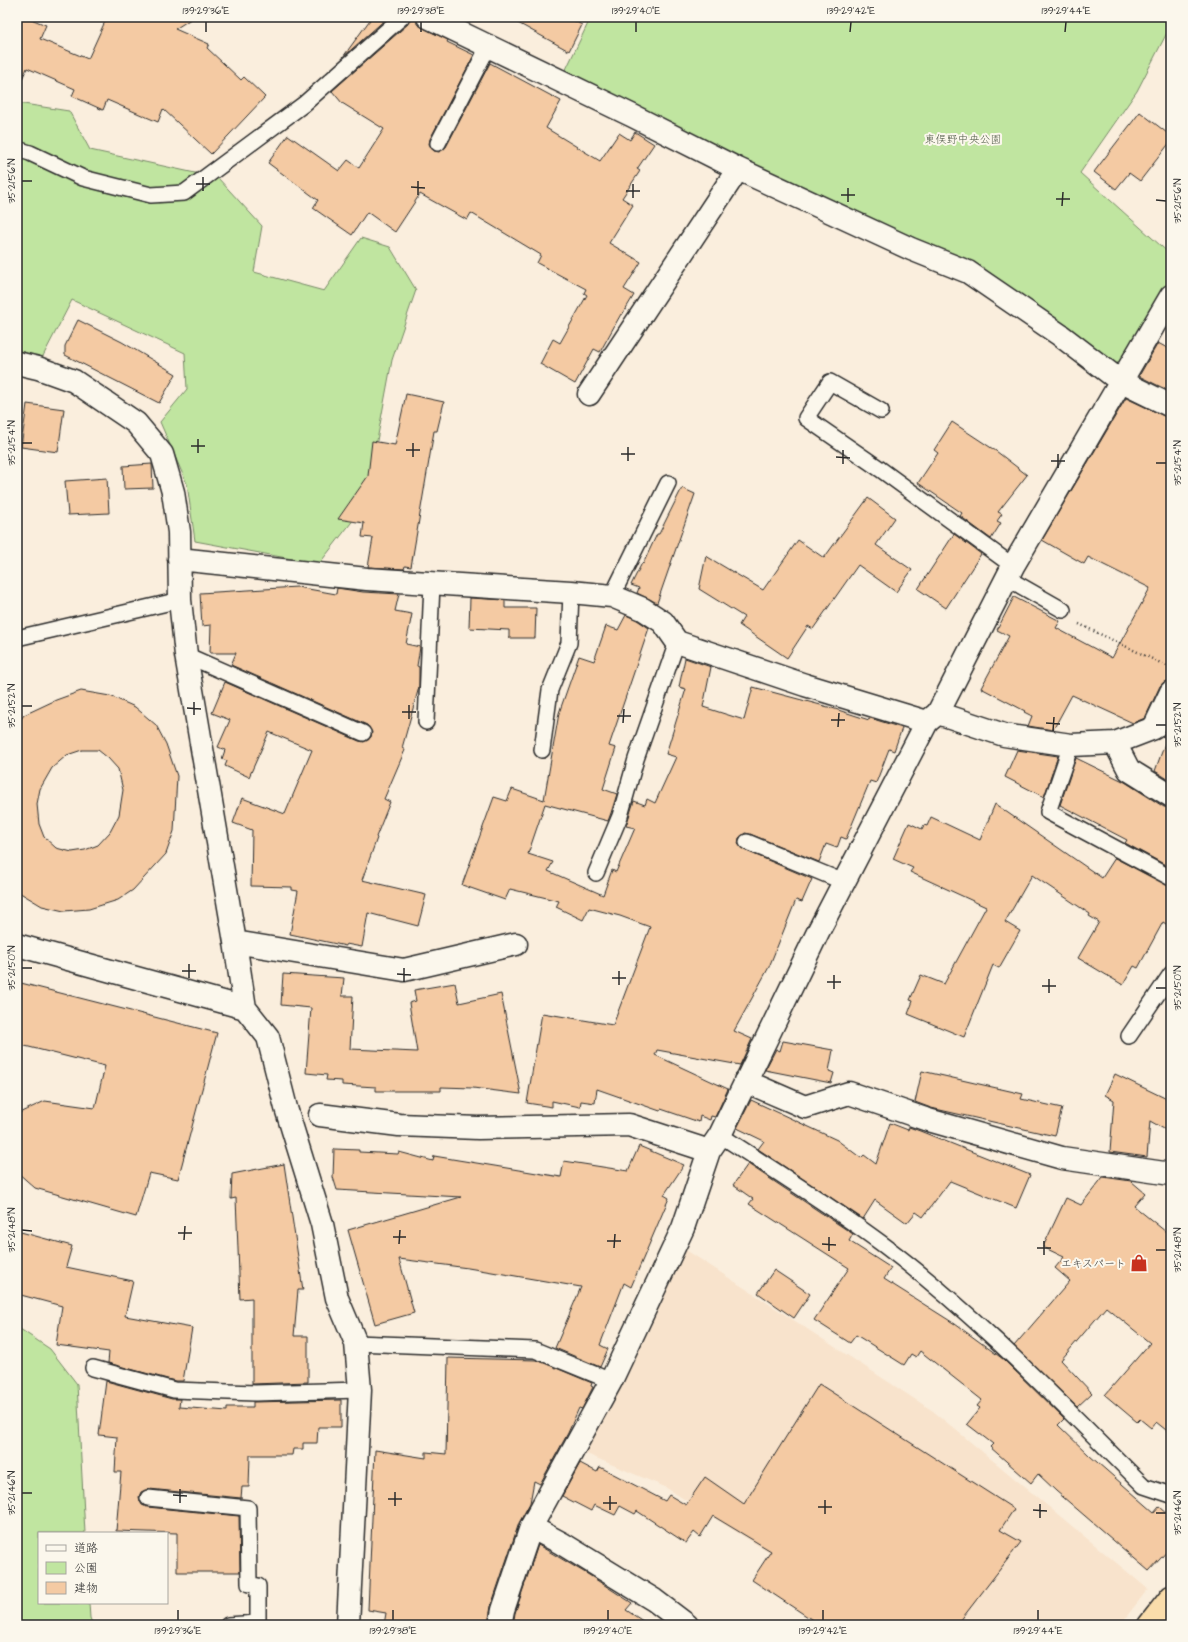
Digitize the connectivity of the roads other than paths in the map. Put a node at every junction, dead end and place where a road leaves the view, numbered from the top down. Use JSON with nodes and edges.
{"nodes":[{"id":1,"x":402,"y":17,"type":"edge"},
{"id":2,"x":428,"y":17,"type":"edge"},
{"id":3,"x":488,"y":47,"type":"junction"},
{"id":4,"x":438,"y":143,"type":"dead end"},
{"id":5,"x":17,"y":149,"type":"edge"},
{"id":6,"x":738,"y":169,"type":"junction"},
{"id":7,"x":1171,"y":296,"type":"edge"},
{"id":8,"x":17,"y":363,"type":"edge"},
{"id":9,"x":1120,"y":380,"type":"junction"},
{"id":10,"x":589,"y":394,"type":"dead end"},
{"id":11,"x":1171,"y":406,"type":"edge"},
{"id":12,"x":881,"y":411,"type":"dead end"},
{"id":13,"x":668,"y":483,"type":"dead end"},
{"id":14,"x":179,"y":559,"type":"junction"},
{"id":15,"x":1010,"y":572,"type":"junction"},
{"id":16,"x":432,"y":584,"type":"junction"},
{"id":17,"x":571,"y":592,"type":"junction"},
{"id":18,"x":612,"y":596,"type":"junction"},
{"id":19,"x":180,"y":600,"type":"junction"},
{"id":20,"x":1063,"y":610,"type":"road end"},
{"id":21,"x":17,"y":638,"type":"edge"},
{"id":22,"x":677,"y":642,"type":"junction"},
{"id":23,"x":186,"y":655,"type":"junction"},
{"id":24,"x":1171,"y":692,"type":"edge"},
{"id":25,"x":932,"y":718,"type":"junction"},
{"id":26,"x":426,"y":722,"type":"dead end"},
{"id":27,"x":363,"y":733,"type":"dead end"},
{"id":28,"x":1115,"y":743,"type":"junction"},
{"id":29,"x":1071,"y":745,"type":"junction"},
{"id":30,"x":542,"y":750,"type":"dead end"},
{"id":31,"x":1171,"y":796,"type":"edge"},
{"id":32,"x":747,"y":842,"type":"dead end"},
{"id":33,"x":596,"y":873,"type":"dead end"},
{"id":34,"x":1171,"y":878,"type":"edge"},
{"id":35,"x":844,"y":882,"type":"junction"},
{"id":36,"x":235,"y":942,"type":"junction"},
{"id":37,"x":516,"y":944,"type":"dead end"},
{"id":38,"x":17,"y":945,"type":"edge"},
{"id":39,"x":1171,"y":974,"type":"edge"},
{"id":40,"x":245,"y":1008,"type":"junction"},
{"id":41,"x":1129,"y":1036,"type":"dead end"},
{"id":42,"x":745,"y":1081,"type":"junction"},
{"id":43,"x":320,"y":1115,"type":"dead end"},
{"id":44,"x":714,"y":1143,"type":"junction"},
{"id":45,"x":1171,"y":1174,"type":"edge"},
{"id":46,"x":356,"y":1343,"type":"junction"},
{"id":47,"x":94,"y":1368,"type":"dead end"},
{"id":48,"x":611,"y":1381,"type":"junction"},
{"id":49,"x":360,"y":1390,"type":"junction"},
{"id":50,"x":1171,"y":1495,"type":"edge"},
{"id":51,"x":148,"y":1498,"type":"dead end"},
{"id":52,"x":531,"y":1527,"type":"junction"},
{"id":53,"x":1171,"y":1597,"type":"edge"},
{"id":54,"x":258,"y":1624,"type":"edge"},
{"id":55,"x":228,"y":1625,"type":"edge"},
{"id":56,"x":348,"y":1625,"type":"edge"},
{"id":57,"x":500,"y":1625,"type":"edge"},
{"id":58,"x":687,"y":1625,"type":"edge"},
{"id":59,"x":1149,"y":1625,"type":"edge"}],
"edges":[{"from":1,"to":5,"type":"lane"},
{"from":2,"to":3,"type":"street"},
{"from":3,"to":4,"type":"lane"},
{"from":3,"to":6,"type":"street"},
{"from":6,"to":9,"type":"street"},
{"from":6,"to":10,"type":"street"},
{"from":7,"to":9,"type":"street"},
{"from":8,"to":14,"type":"street"},
{"from":9,"to":11,"type":"street"},
{"from":9,"to":15,"type":"street"},
{"from":12,"to":15,"type":"lane"},
{"from":13,"to":18,"type":"lane"},
{"from":14,"to":16,"type":"street"},
{"from":14,"to":19,"type":"street"},
{"from":15,"to":20,"type":"lane"},
{"from":15,"to":25,"type":"street"},
{"from":16,"to":17,"type":"street"},
{"from":16,"to":26,"type":"lane"},
{"from":17,"to":18,"type":"street"},
{"from":17,"to":30,"type":"lane"},
{"from":18,"to":22,"type":"street"},
{"from":19,"to":21,"type":"lane"},
{"from":19,"to":23,"type":"street"},
{"from":22,"to":25,"type":"street"},
{"from":22,"to":33,"type":"lane"},
{"from":23,"to":27,"type":"lane"},
{"from":23,"to":36,"type":"street"},
{"from":24,"to":28,"type":"street"},
{"from":25,"to":29,"type":"street"},
{"from":25,"to":35,"type":"street"},
{"from":28,"to":29,"type":"street"},
{"from":28,"to":31,"type":"street"},
{"from":29,"to":34,"type":"lane"},
{"from":32,"to":35,"type":"lane"},
{"from":35,"to":42,"type":"street"},
{"from":36,"to":37,"type":"street"},
{"from":36,"to":40,"type":"street"},
{"from":38,"to":40,"type":"street"},
{"from":39,"to":41,"type":"lane"},
{"from":40,"to":46,"type":"street"},
{"from":42,"to":44,"type":"street"},
{"from":42,"to":45,"type":"street"},
{"from":43,"to":44,"type":"street"},
{"from":44,"to":48,"type":"street"},
{"from":44,"to":50,"type":"lane"},
{"from":46,"to":48,"type":"lane"},
{"from":46,"to":49,"type":"street"},
{"from":47,"to":49,"type":"lane"},
{"from":48,"to":52,"type":"street"},
{"from":49,"to":56,"type":"street"},
{"from":51,"to":54,"type":"lane"},
{"from":52,"to":57,"type":"street"},
{"from":52,"to":58,"type":"street"},
{"from":53,"to":59,"type":"highway"},
{"from":54,"to":55,"type":"lane"}]}
